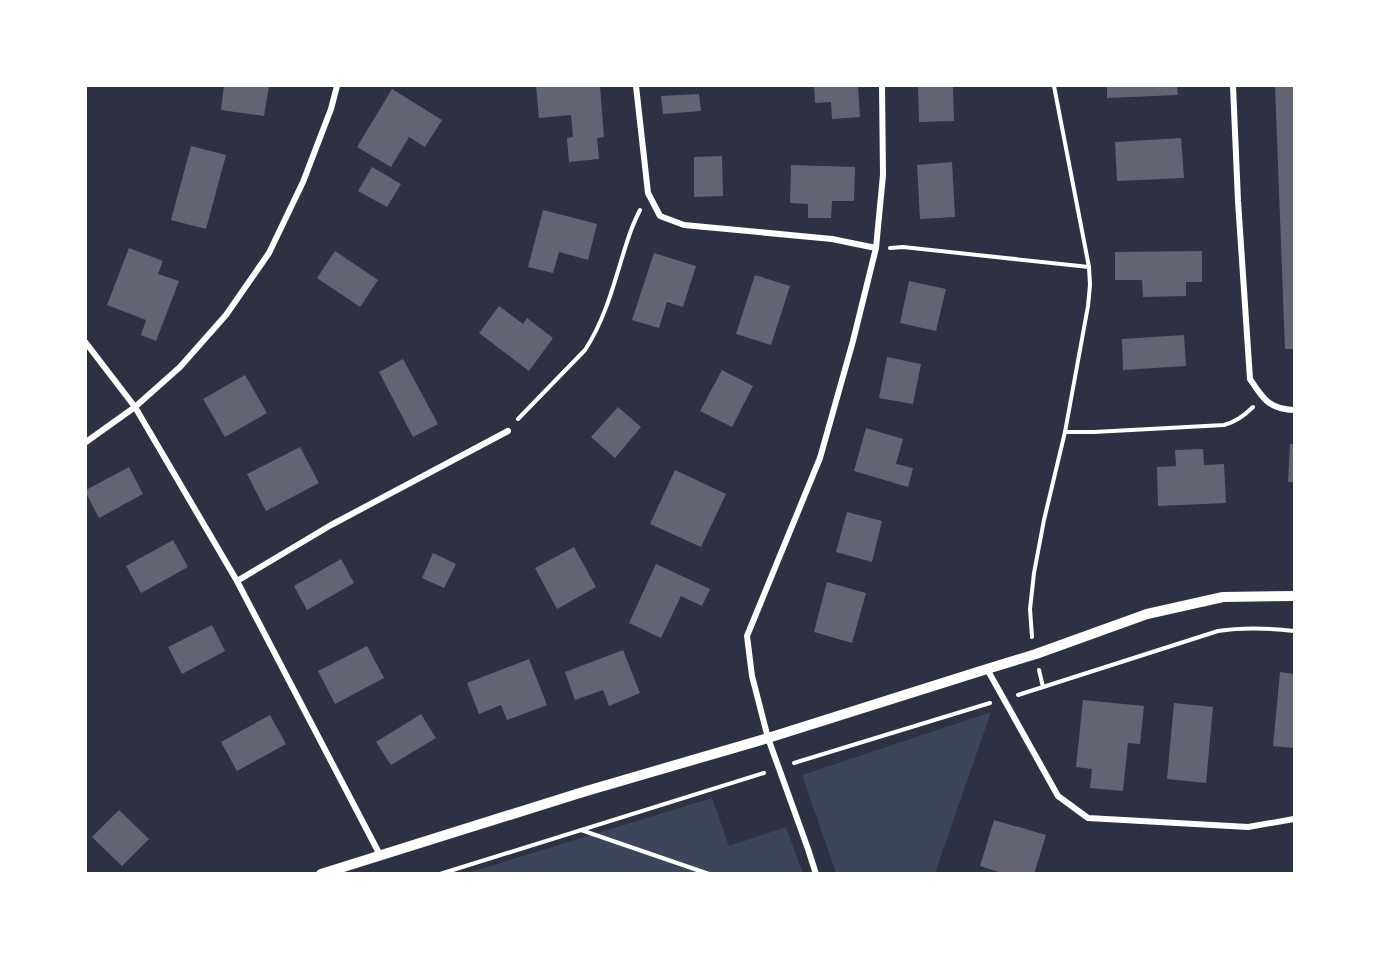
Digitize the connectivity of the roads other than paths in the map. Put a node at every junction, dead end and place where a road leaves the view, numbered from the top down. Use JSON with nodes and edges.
{"nodes":[{"id":1,"x":337,"y":86,"type":"edge"},
{"id":2,"x":636,"y":86,"type":"edge"},
{"id":3,"x":882,"y":86,"type":"edge"},
{"id":4,"x":1233,"y":86,"type":"edge"},
{"id":5,"x":876,"y":248,"type":"junction"},
{"id":6,"x":86,"y":343,"type":"edge"},
{"id":7,"x":135,"y":407,"type":"junction"},
{"id":8,"x":1294,"y":410,"type":"edge"},
{"id":9,"x":508,"y":431,"type":"road end"},
{"id":10,"x":86,"y":442,"type":"edge"},
{"id":11,"x":237,"y":581,"type":"junction"},
{"id":12,"x":1294,"y":596,"type":"edge"},
{"id":13,"x":987,"y":669,"type":"junction"},
{"id":14,"x":768,"y":738,"type":"junction"},
{"id":15,"x":1294,"y":819,"type":"edge"},
{"id":16,"x":380,"y":855,"type":"junction"},
{"id":17,"x":321,"y":873,"type":"edge"},
{"id":18,"x":816,"y":873,"type":"edge"}],
"edges":[{"from":1,"to":7,"type":"street"},
{"from":2,"to":5,"type":"street"},
{"from":3,"to":5,"type":"street"},
{"from":4,"to":8,"type":"street"},
{"from":5,"to":14,"type":"street"},
{"from":6,"to":7,"type":"street"},
{"from":7,"to":10,"type":"street"},
{"from":7,"to":11,"type":"street"},
{"from":9,"to":11,"type":"street"},
{"from":11,"to":16,"type":"street"},
{"from":12,"to":13,"type":"street"},
{"from":13,"to":14,"type":"street"},
{"from":13,"to":15,"type":"street"},
{"from":14,"to":16,"type":"street"},
{"from":14,"to":18,"type":"street"},
{"from":16,"to":17,"type":"street"}]}
